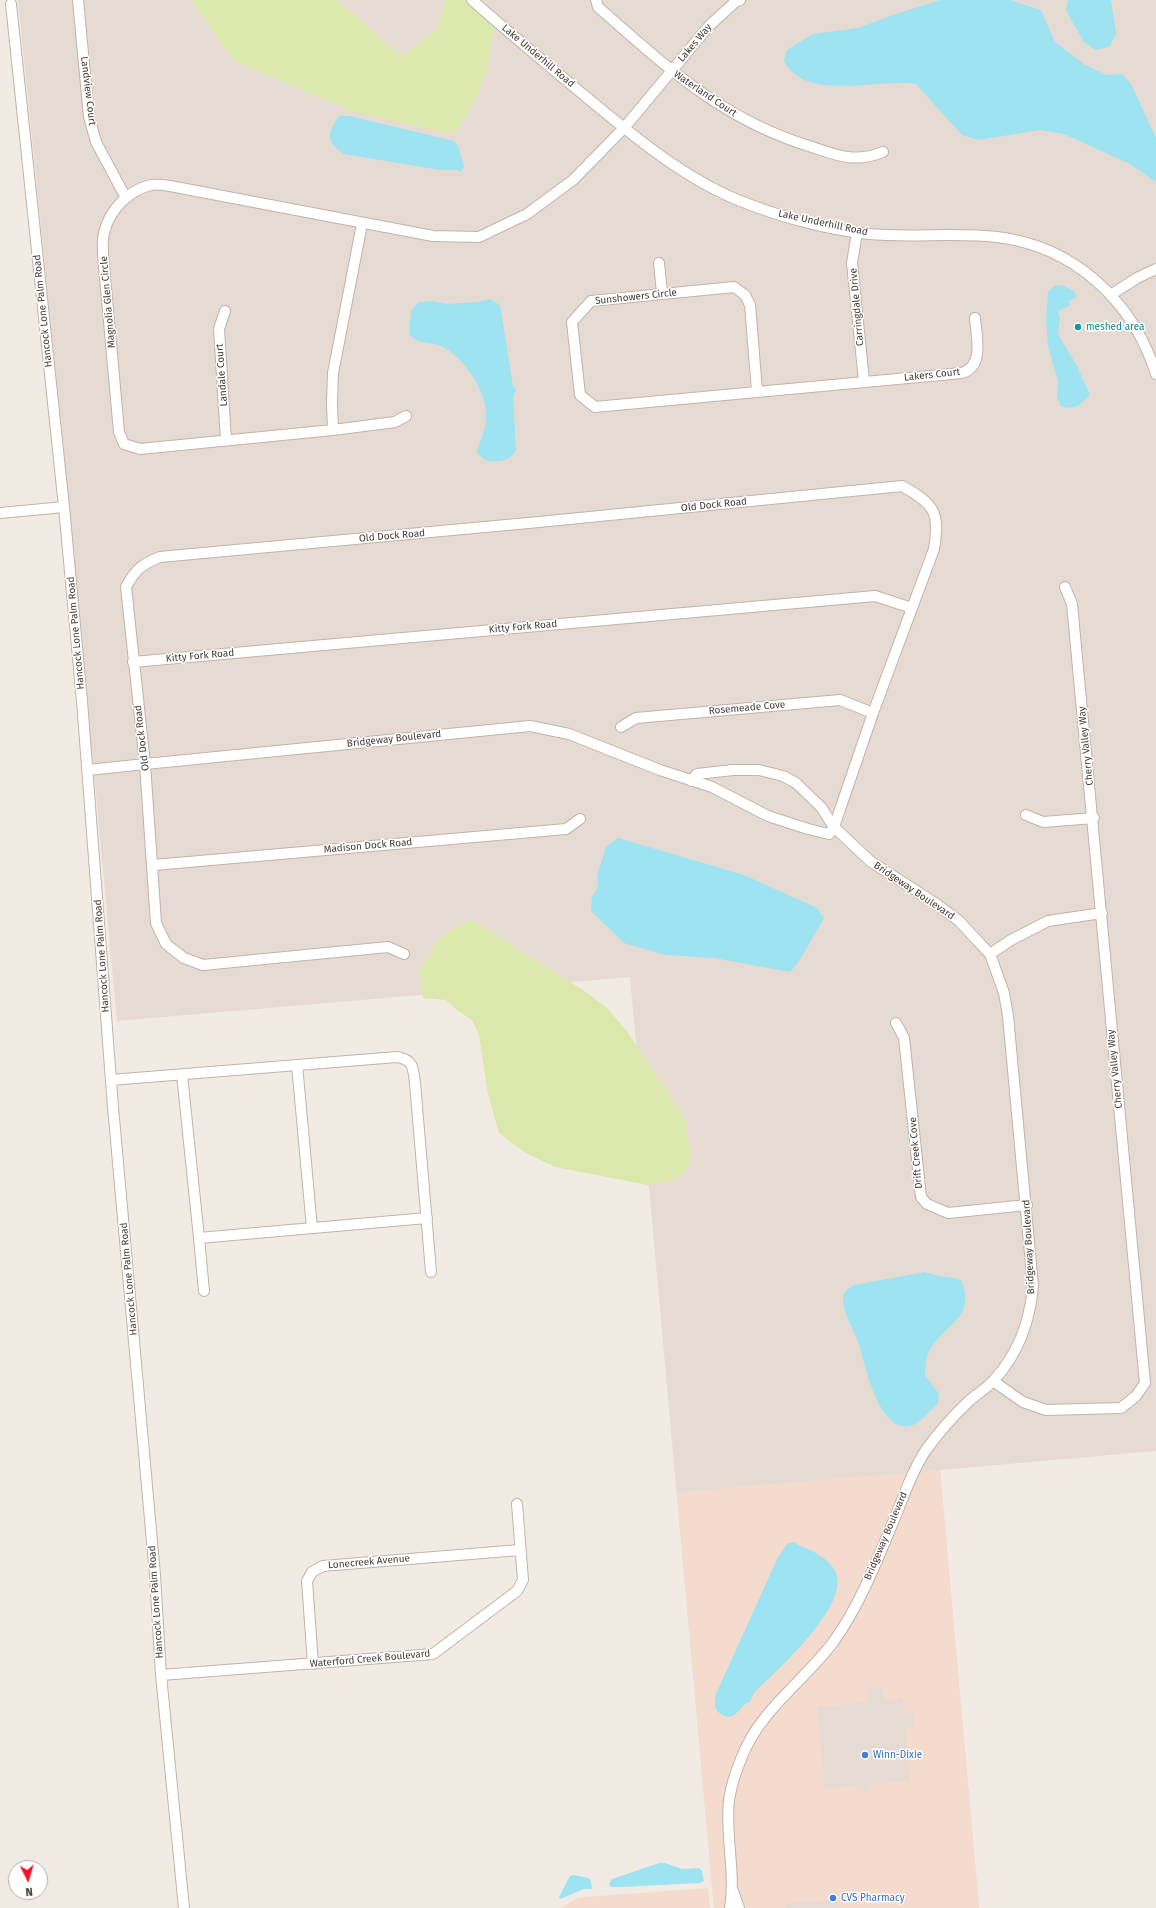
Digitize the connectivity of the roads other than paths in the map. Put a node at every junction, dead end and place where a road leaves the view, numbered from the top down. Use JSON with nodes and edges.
{"nodes":[{"id":1,"x":78,"y":0,"type":"edge"},
{"id":2,"x":472,"y":0,"type":"edge"},
{"id":3,"x":596,"y":0,"type":"edge"},
{"id":4,"x":740,"y":0,"type":"edge"},
{"id":5,"x":11,"y":4,"type":"dead end"},
{"id":6,"x":671,"y":71,"type":"junction"},
{"id":7,"x":624,"y":128,"type":"junction"},
{"id":8,"x":883,"y":152,"type":"dead end"},
{"id":9,"x":126,"y":198,"type":"junction"},
{"id":10,"x":362,"y":224,"type":"junction"},
{"id":11,"x":857,"y":232,"type":"junction"},
{"id":12,"x":659,"y":263,"type":"dead end"},
{"id":13,"x":1156,"y":269,"type":"edge"},
{"id":14,"x":662,"y":293,"type":"junction"},
{"id":15,"x":1112,"y":294,"type":"junction"},
{"id":16,"x":225,"y":311,"type":"dead end"},
{"id":17,"x":974,"y":318,"type":"dead end"},
{"id":18,"x":1156,"y":374,"type":"edge"},
{"id":19,"x":864,"y":381,"type":"junction"},
{"id":20,"x":757,"y":391,"type":"junction"},
{"id":21,"x":406,"y":416,"type":"dead end"},
{"id":22,"x":334,"y":430,"type":"junction"},
{"id":23,"x":226,"y":440,"type":"junction"},
{"id":24,"x":64,"y":507,"type":"junction"},
{"id":25,"x":0,"y":513,"type":"edge"},
{"id":26,"x":1065,"y":587,"type":"dead end"},
{"id":27,"x":912,"y":608,"type":"junction"},
{"id":28,"x":133,"y":662,"type":"junction"},
{"id":29,"x":874,"y":713,"type":"junction"},
{"id":30,"x":621,"y":727,"type":"dead end"},
{"id":31,"x":146,"y":764,"type":"junction"},
{"id":32,"x":88,"y":770,"type":"junction"},
{"id":33,"x":691,"y":781,"type":"junction"},
{"id":34,"x":1026,"y":815,"type":"dead end"},
{"id":35,"x":1094,"y":818,"type":"junction"},
{"id":36,"x":580,"y":819,"type":"dead end"},
{"id":37,"x":834,"y":827,"type":"junction"},
{"id":38,"x":154,"y":865,"type":"junction"},
{"id":39,"x":1102,"y":913,"type":"junction"},
{"id":40,"x":404,"y":954,"type":"dead end"},
{"id":41,"x":990,"y":954,"type":"junction"},
{"id":42,"x":896,"y":1023,"type":"dead end"},
{"id":43,"x":297,"y":1065,"type":"junction"},
{"id":44,"x":182,"y":1075,"type":"junction"},
{"id":45,"x":111,"y":1080,"type":"junction"},
{"id":46,"x":1027,"y":1205,"type":"junction"},
{"id":47,"x":427,"y":1218,"type":"junction"},
{"id":48,"x":312,"y":1228,"type":"junction"},
{"id":49,"x":199,"y":1238,"type":"junction"},
{"id":50,"x":431,"y":1272,"type":"dead end"},
{"id":51,"x":204,"y":1291,"type":"dead end"},
{"id":52,"x":993,"y":1381,"type":"junction"},
{"id":53,"x":517,"y":1504,"type":"dead end"},
{"id":54,"x":520,"y":1550,"type":"junction"},
{"id":55,"x":313,"y":1664,"type":"junction"},
{"id":56,"x":161,"y":1675,"type":"junction"},
{"id":57,"x":733,"y":1892,"type":"junction"},
{"id":58,"x":184,"y":1908,"type":"edge"},
{"id":59,"x":730,"y":1908,"type":"edge"},
{"id":60,"x":739,"y":1908,"type":"edge"}],
"edges":[{"from":1,"to":9,"type":"street","name":"Landview Court"},
{"from":2,"to":7,"type":"street","name":"Lake Underhill Road"},
{"from":3,"to":6,"type":"street","name":"Waterland Court"},
{"from":4,"to":6,"type":"street","name":"Lakes Way"},
{"from":5,"to":24,"type":"street","name":"Hancock Lone Palm Road"},
{"from":6,"to":7,"type":"street","name":"Lakes Way"},
{"from":6,"to":8,"type":"street","name":"Waterland Court"},
{"from":7,"to":10,"type":"street","name":"Magnolia Glen Circle"},
{"from":7,"to":11,"type":"street","name":"Lake Underhill Road"},
{"from":9,"to":10,"type":"street","name":"Magnolia Glen Circle"},
{"from":9,"to":23,"type":"street","name":"Magnolia Glen Circle"},
{"from":10,"to":22,"type":"street"},
{"from":11,"to":15,"type":"street","name":"Lake Underhill Road"},
{"from":11,"to":19,"type":"street","name":"Carringdale Drive"},
{"from":12,"to":14,"type":"street"},
{"from":13,"to":15,"type":"street"},
{"from":14,"to":20,"type":"street","name":"Sunshowers Circle"},
{"from":14,"to":20,"type":"street","name":"Sunshowers Circle"},
{"from":15,"to":18,"type":"street","name":"Lake Underhill Road"},
{"from":16,"to":23,"type":"street","name":"Landale Court"},
{"from":17,"to":19,"type":"street","name":"Lakers Court"},
{"from":19,"to":20,"type":"street","name":"Sunshowers Circle"},
{"from":21,"to":22,"type":"street","name":"Magnolia Glen Circle"},
{"from":22,"to":23,"type":"street","name":"Magnolia Glen Circle"},
{"from":24,"to":25,"type":"street"},
{"from":24,"to":32,"type":"street","name":"Hancock Lone Palm Road"},
{"from":26,"to":35,"type":"street","name":"Cherry Valley Way"},
{"from":27,"to":28,"type":"street","name":"Kitty Fork Road"},
{"from":27,"to":28,"type":"street","name":"Old Dock Road"},
{"from":27,"to":29,"type":"street","name":"Old Dock Road"},
{"from":28,"to":31,"type":"street","name":"Old Dock Road"},
{"from":29,"to":30,"type":"street","name":"Rosemeade Cove"},
{"from":29,"to":37,"type":"street","name":"Old Dock Road"},
{"from":31,"to":32,"type":"street","name":"Bridgeway Boulevard"},
{"from":31,"to":33,"type":"street","name":"Bridgeway Boulevard"},
{"from":31,"to":38,"type":"street","name":"Old Dock Road"},
{"from":32,"to":45,"type":"street","name":"Hancock Lone Palm Road"},
{"from":33,"to":37,"type":"street","name":"Bridgeway Boulevard"},
{"from":33,"to":37,"type":"street","name":"Bridgeway Boulevard"},
{"from":34,"to":35,"type":"street"},
{"from":35,"to":39,"type":"street","name":"Cherry Valley Way"},
{"from":36,"to":38,"type":"street","name":"Madison Dock Road"},
{"from":37,"to":41,"type":"street","name":"Bridgeway Boulevard"},
{"from":38,"to":40,"type":"street","name":"Old Dock Road"},
{"from":39,"to":41,"type":"street"},
{"from":39,"to":52,"type":"street","name":"Cherry Valley Way"},
{"from":41,"to":46,"type":"street","name":"Bridgeway Boulevard"},
{"from":42,"to":46,"type":"street","name":"Drift Creek Cove"},
{"from":43,"to":44,"type":"street"},
{"from":43,"to":47,"type":"street"},
{"from":43,"to":48,"type":"street"},
{"from":44,"to":45,"type":"street"},
{"from":44,"to":49,"type":"street"},
{"from":45,"to":56,"type":"street","name":"Hancock Lone Palm Road"},
{"from":46,"to":52,"type":"street","name":"Bridgeway Boulevard"},
{"from":47,"to":48,"type":"street"},
{"from":47,"to":50,"type":"street"},
{"from":48,"to":49,"type":"street"},
{"from":49,"to":51,"type":"street"},
{"from":52,"to":57,"type":"street","name":"Bridgeway Boulevard"},
{"from":53,"to":54,"type":"street","name":"Waterford Creek Boulevard"},
{"from":54,"to":55,"type":"street","name":"Waterford Creek Boulevard"},
{"from":54,"to":55,"type":"street","name":"Lonecreek Avenue"},
{"from":55,"to":56,"type":"street","name":"Waterford Creek Boulevard"},
{"from":56,"to":58,"type":"street","name":"Hancock Lone Palm Road"},
{"from":57,"to":59,"type":"street","name":"Bridgeway Boulevard"},
{"from":57,"to":60,"type":"street","name":"Bridgeway Boulevard"}]}
